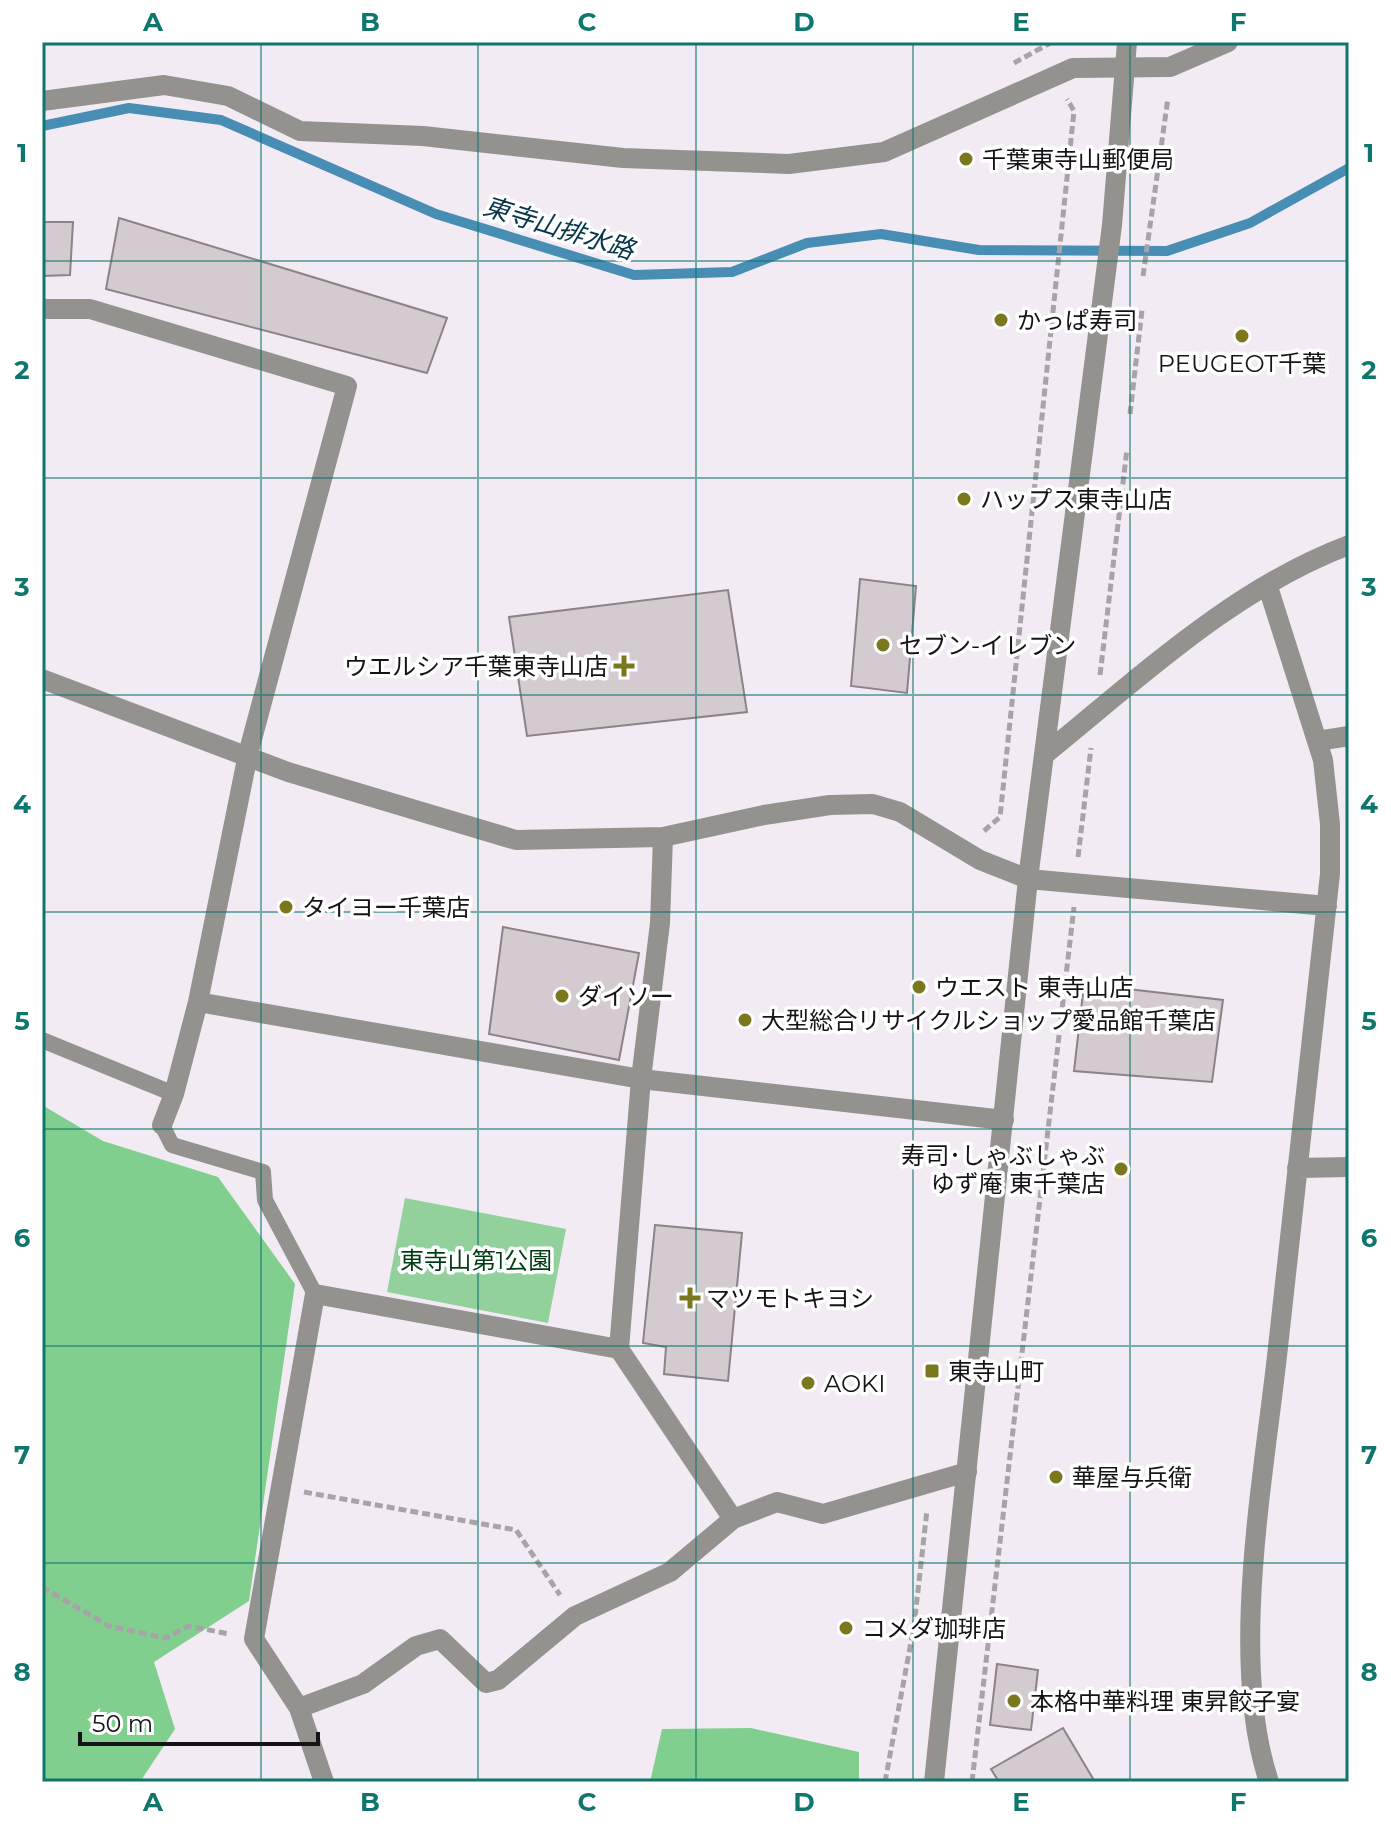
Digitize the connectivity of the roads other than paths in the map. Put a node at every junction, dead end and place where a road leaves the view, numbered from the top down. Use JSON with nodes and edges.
{"nodes":[{"id":1,"x":1127,"y":42,"type":"edge"},
{"id":2,"x":1228,"y":42,"type":"edge"},
{"id":3,"x":1125,"y":66,"type":"junction"},
{"id":4,"x":42,"y":101,"type":"edge"},
{"id":5,"x":42,"y":309,"type":"edge"},
{"id":6,"x":1349,"y":545,"type":"edge"},
{"id":7,"x":1268,"y":587,"type":"junction"},
{"id":8,"x":42,"y":679,"type":"edge"},
{"id":9,"x":1349,"y":736,"type":"edge"},
{"id":10,"x":1317,"y":741,"type":"junction"},
{"id":11,"x":248,"y":754,"type":"junction"},
{"id":12,"x":1044,"y":755,"type":"junction"},
{"id":13,"x":663,"y":837,"type":"junction"},
{"id":14,"x":1028,"y":879,"type":"junction"},
{"id":15,"x":1327,"y":906,"type":"junction"},
{"id":16,"x":198,"y":1002,"type":"junction"},
{"id":17,"x":42,"y":1040,"type":"edge"},
{"id":18,"x":641,"y":1079,"type":"junction"},
{"id":19,"x":174,"y":1094,"type":"junction"},
{"id":20,"x":1004,"y":1120,"type":"junction"},
{"id":21,"x":162,"y":1125,"type":"joint"},
{"id":22,"x":1349,"y":1167,"type":"edge"},
{"id":23,"x":1297,"y":1168,"type":"junction"},
{"id":24,"x":315,"y":1294,"type":"junction"},
{"id":25,"x":619,"y":1349,"type":"junction"},
{"id":26,"x":967,"y":1472,"type":"junction"},
{"id":27,"x":733,"y":1519,"type":"junction"},
{"id":28,"x":299,"y":1708,"type":"junction"},
{"id":29,"x":324,"y":1782,"type":"edge"},
{"id":30,"x":934,"y":1782,"type":"edge"},
{"id":31,"x":1269,"y":1782,"type":"edge"}],
"edges":[{"from":1,"to":3,"type":"street"},
{"from":2,"to":3,"type":"street"},
{"from":3,"to":4,"type":"street"},
{"from":3,"to":12,"type":"street"},
{"from":5,"to":11,"type":"street"},
{"from":6,"to":7,"type":"street"},
{"from":7,"to":10,"type":"street"},
{"from":7,"to":12,"type":"street"},
{"from":8,"to":11,"type":"street"},
{"from":9,"to":10,"type":"street"},
{"from":10,"to":15,"type":"street"},
{"from":11,"to":13,"type":"street"},
{"from":11,"to":16,"type":"street"},
{"from":12,"to":14,"type":"street"},
{"from":13,"to":14,"type":"street"},
{"from":13,"to":18,"type":"street"},
{"from":14,"to":15,"type":"street"},
{"from":14,"to":20,"type":"street"},
{"from":15,"to":23,"type":"street"},
{"from":16,"to":18,"type":"street"},
{"from":16,"to":19,"type":"street"},
{"from":17,"to":19,"type":"lane"},
{"from":18,"to":20,"type":"street"},
{"from":18,"to":25,"type":"street"},
{"from":19,"to":21,"type":"street"},
{"from":20,"to":26,"type":"street"},
{"from":21,"to":24,"type":"lane"},
{"from":22,"to":23,"type":"street"},
{"from":23,"to":31,"type":"street"},
{"from":24,"to":25,"type":"street"},
{"from":24,"to":28,"type":"street"},
{"from":25,"to":27,"type":"street"},
{"from":26,"to":27,"type":"street"},
{"from":26,"to":30,"type":"street"},
{"from":27,"to":28,"type":"street"},
{"from":28,"to":29,"type":"street"}]}
